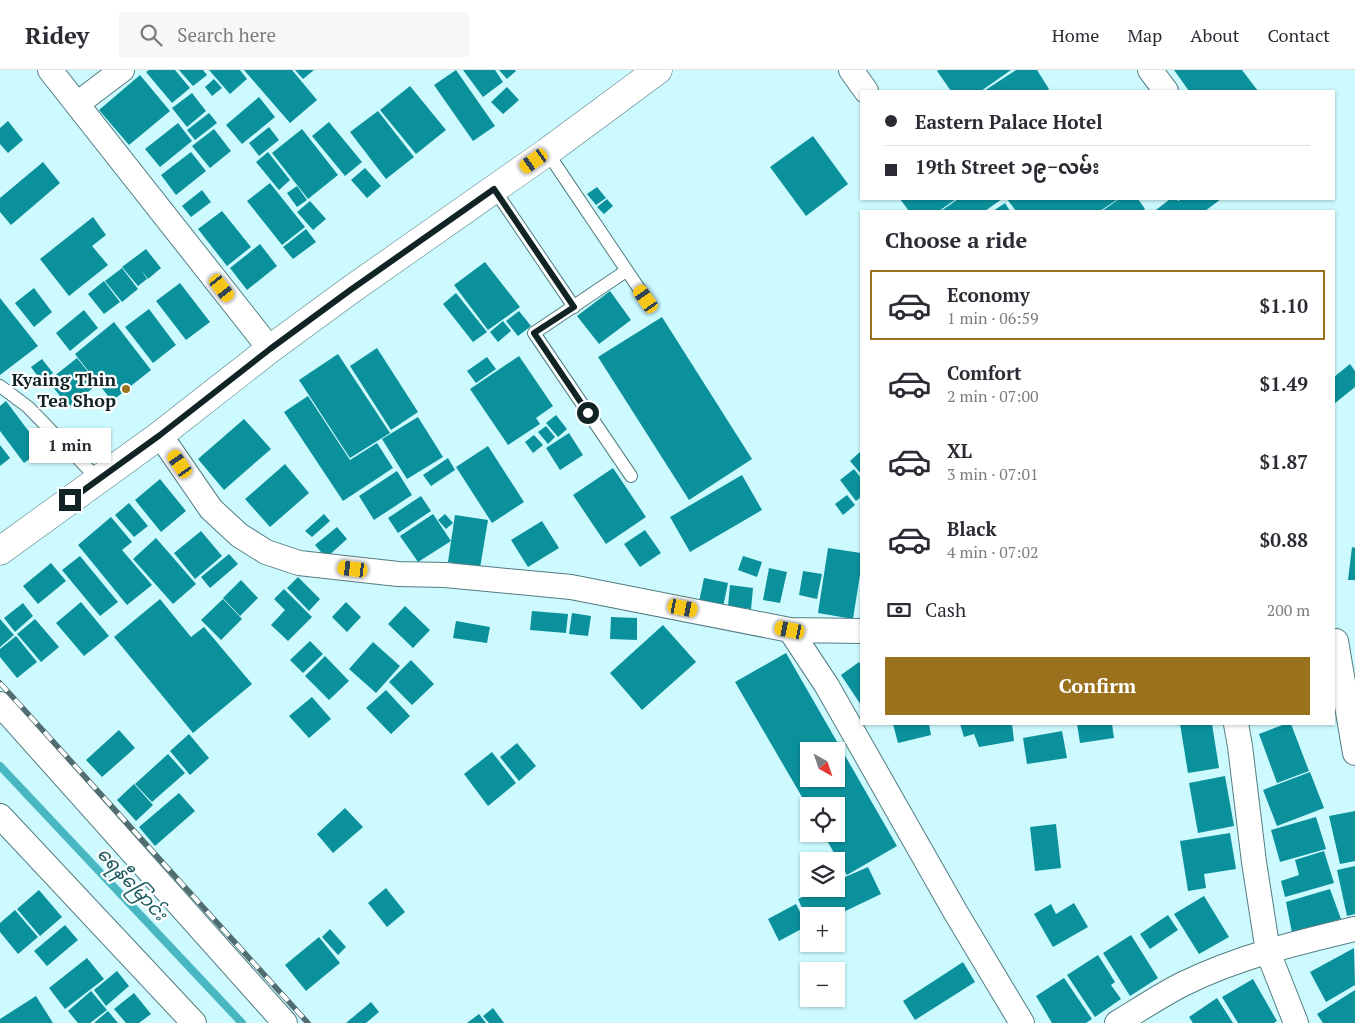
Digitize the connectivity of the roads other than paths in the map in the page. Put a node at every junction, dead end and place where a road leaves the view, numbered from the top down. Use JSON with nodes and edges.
{"nodes":[{"id":1,"x":50,"y":70,"type":"edge"},
{"id":2,"x":122,"y":70,"type":"edge"},
{"id":3,"x":658,"y":70,"type":"edge"},
{"id":4,"x":851,"y":70,"type":"edge"},
{"id":5,"x":1150,"y":70,"type":"edge"},
{"id":6,"x":865,"y":90,"type":"edge"},
{"id":7,"x":1165,"y":90,"type":"edge"},
{"id":8,"x":77,"y":104,"type":"junction"},
{"id":9,"x":547,"y":152,"type":"junction"},
{"id":10,"x":494,"y":189,"type":"junction"},
{"id":11,"x":626,"y":271,"type":"junction"},
{"id":12,"x":646,"y":299,"type":"dead end"},
{"id":13,"x":574,"y":307,"type":"junction"},
{"id":14,"x":270,"y":349,"type":"junction"},
{"id":15,"x":0,"y":386,"type":"edge"},
{"id":16,"x":160,"y":435,"type":"junction"},
{"id":17,"x":631,"y":476,"type":"dead end"},
{"id":18,"x":99,"y":480,"type":"junction"},
{"id":19,"x":0,"y":551,"type":"edge"},
{"id":20,"x":790,"y":630,"type":"junction"},
{"id":21,"x":860,"y":631,"type":"edge"},
{"id":22,"x":1341,"y":641,"type":"edge"},
{"id":23,"x":0,"y":704,"type":"edge"},
{"id":24,"x":1236,"y":725,"type":"edge"},
{"id":25,"x":1355,"y":753,"type":"edge"},
{"id":26,"x":0,"y":816,"type":"edge"},
{"id":27,"x":1355,"y":929,"type":"edge"},
{"id":28,"x":1268,"y":952,"type":"junction"},
{"id":29,"x":194,"y":1023,"type":"edge"},
{"id":30,"x":285,"y":1023,"type":"edge"},
{"id":31,"x":1022,"y":1023,"type":"edge"},
{"id":32,"x":1118,"y":1023,"type":"edge"},
{"id":33,"x":1296,"y":1023,"type":"edge"}],
"edges":[{"from":1,"to":8,"type":"street"},
{"from":2,"to":8,"type":"street"},
{"from":3,"to":9,"type":"street"},
{"from":4,"to":6,"type":"street"},
{"from":5,"to":7,"type":"street"},
{"from":8,"to":14,"type":"street"},
{"from":9,"to":10,"type":"street"},
{"from":9,"to":11,"type":"lane"},
{"from":10,"to":13,"type":"lane"},
{"from":10,"to":14,"type":"street"},
{"from":11,"to":12,"type":"lane"},
{"from":11,"to":13,"type":"lane"},
{"from":13,"to":17,"type":"lane"},
{"from":14,"to":16,"type":"street"},
{"from":15,"to":18,"type":"lane"},
{"from":16,"to":18,"type":"street"},
{"from":16,"to":20,"type":"street"},
{"from":18,"to":19,"type":"street"},
{"from":20,"to":21,"type":"street"},
{"from":20,"to":31,"type":"street"},
{"from":22,"to":25,"type":"street"},
{"from":23,"to":30,"type":"street"},
{"from":24,"to":28,"type":"street"},
{"from":26,"to":29,"type":"street"},
{"from":27,"to":28,"type":"street"},
{"from":28,"to":32,"type":"street"},
{"from":28,"to":33,"type":"street"}]}
